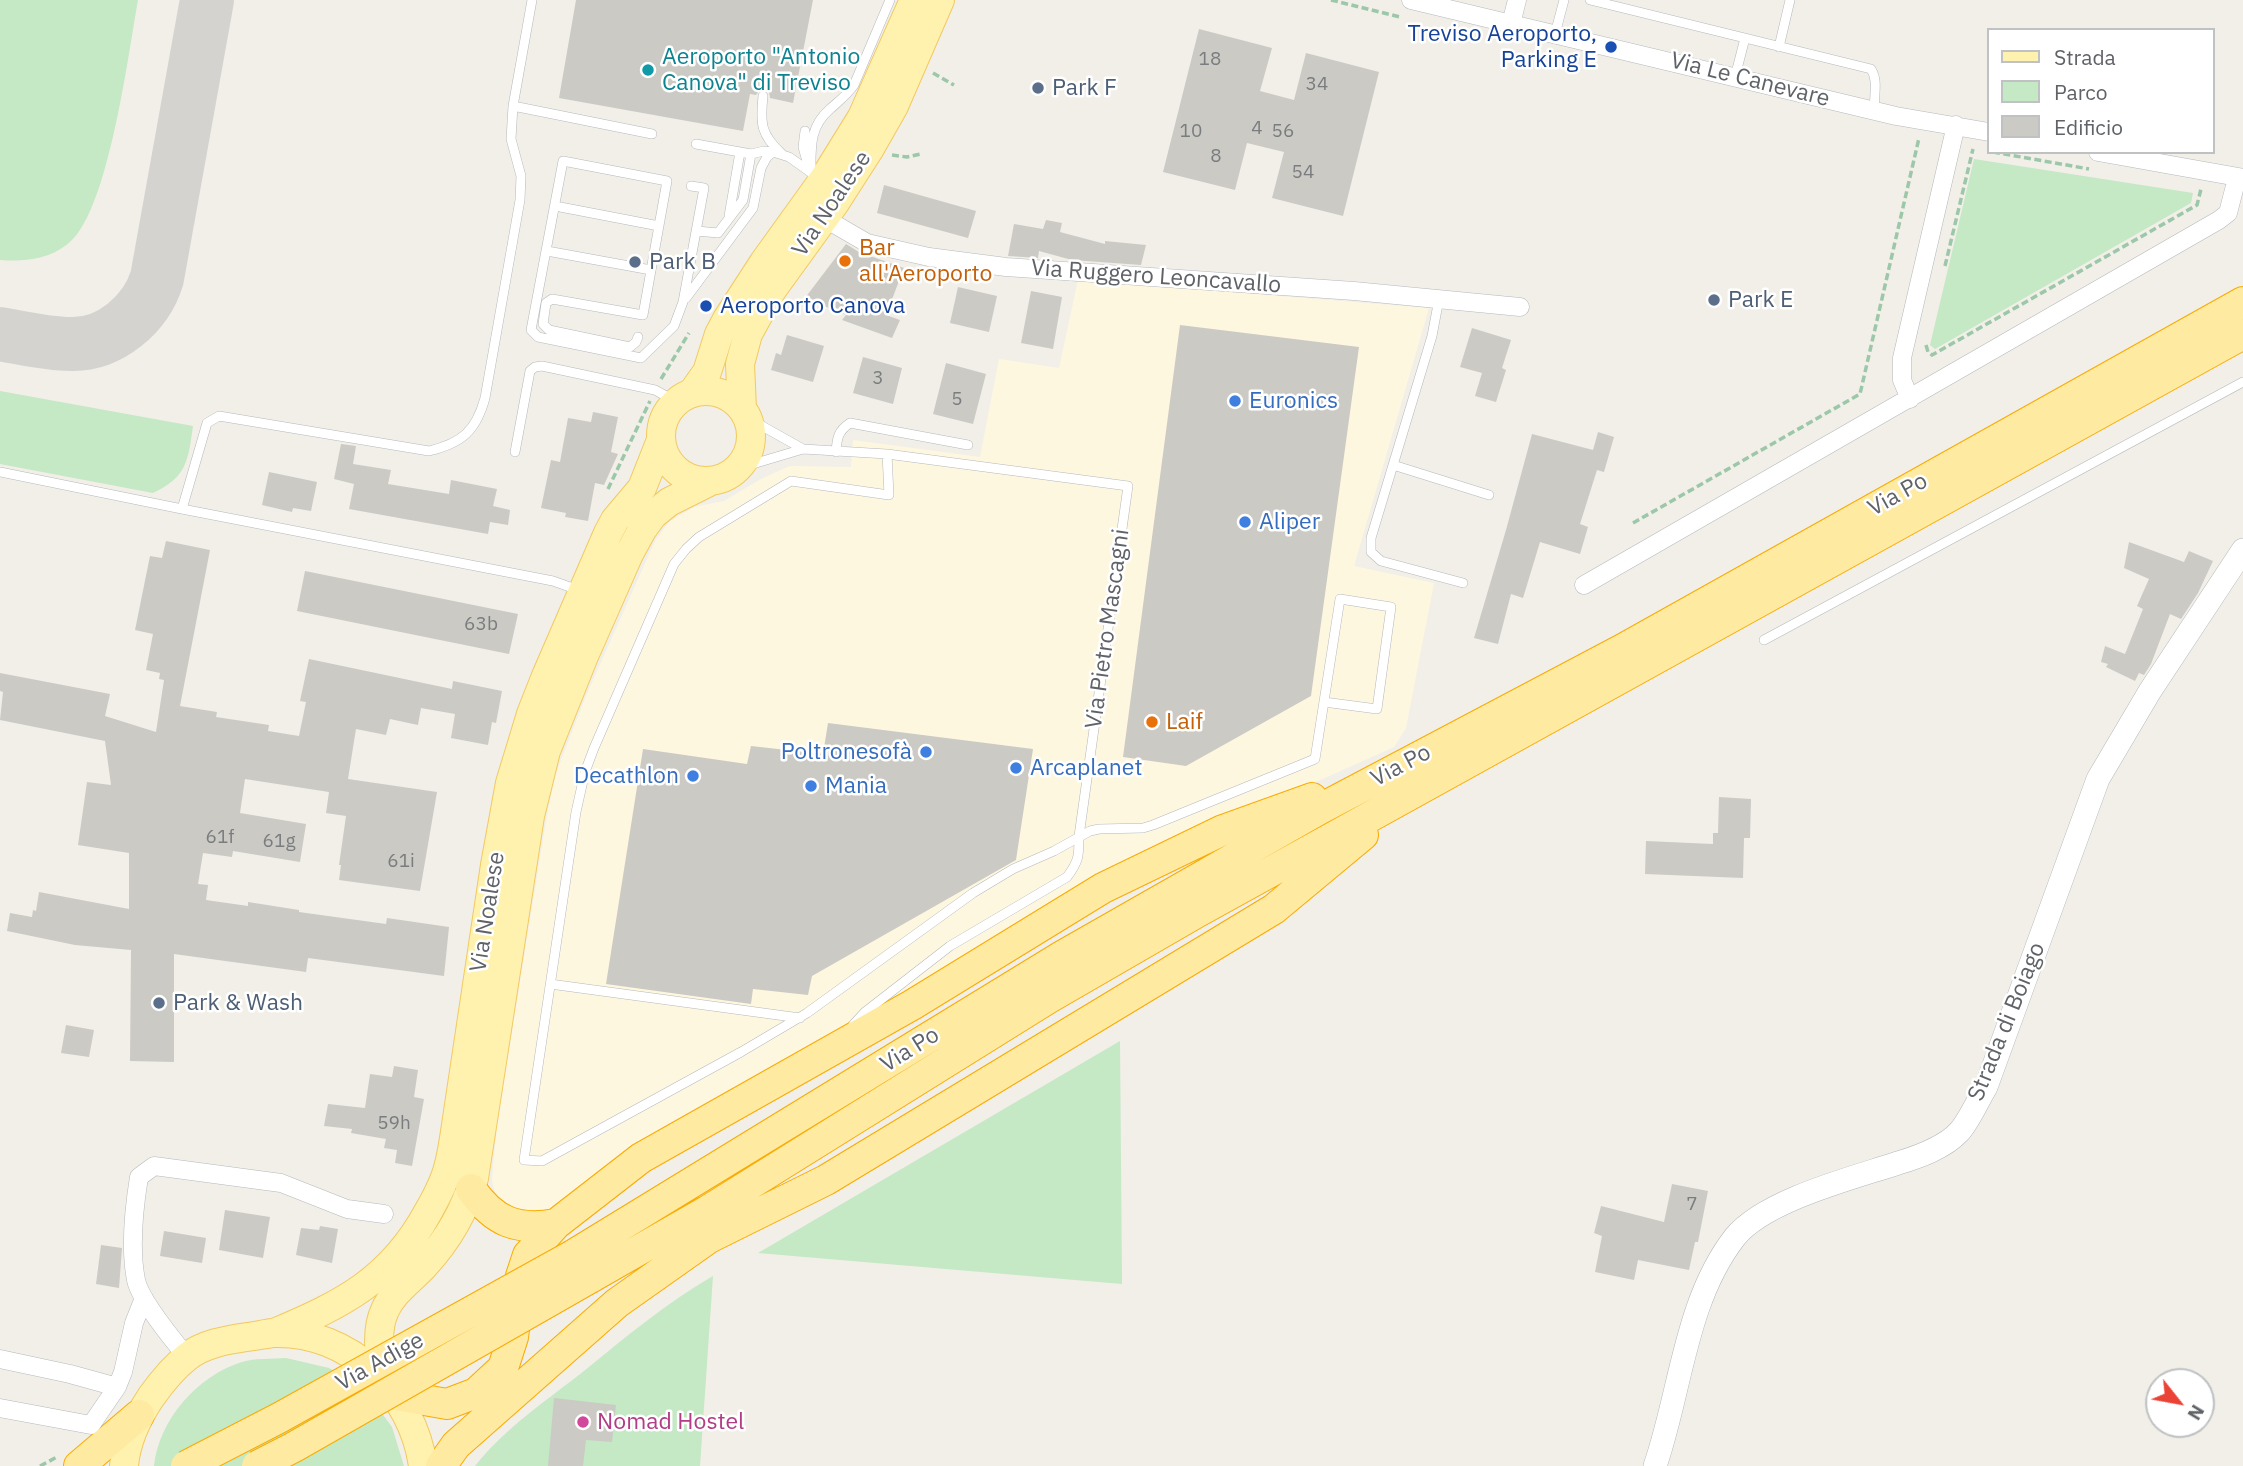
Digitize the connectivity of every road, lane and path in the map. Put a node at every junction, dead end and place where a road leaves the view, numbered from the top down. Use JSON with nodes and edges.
{"nodes":[{"id":1,"x":532,"y":0,"type":"edge"},
{"id":2,"x":890,"y":0,"type":"edge"},
{"id":3,"x":914,"y":0,"type":"edge"},
{"id":4,"x":940,"y":0,"type":"edge"},
{"id":5,"x":1410,"y":0,"type":"edge"},
{"id":6,"x":1517,"y":0,"type":"edge"},
{"id":7,"x":1564,"y":0,"type":"edge"},
{"id":8,"x":1590,"y":0,"type":"edge"},
{"id":9,"x":1790,"y":0,"type":"edge"},
{"id":10,"x":1511,"y":24,"type":"junction"},
{"id":11,"x":1555,"y":34,"type":"junction"},
{"id":12,"x":1745,"y":38,"type":"junction"},
{"id":13,"x":1779,"y":47,"type":"junction"},
{"id":14,"x":928,"y":71,"type":"dead end"},
{"id":15,"x":1735,"y":76,"type":"junction"},
{"id":16,"x":954,"y":85,"type":"dead end"},
{"id":17,"x":763,"y":96,"type":"dead end"},
{"id":18,"x":513,"y":106,"type":"junction"},
{"id":19,"x":1875,"y":110,"type":"junction"},
{"id":20,"x":1956,"y":125,"type":"junction"},
{"id":21,"x":805,"y":131,"type":"dead end"},
{"id":22,"x":1988,"y":132,"type":"edge"},
{"id":23,"x":652,"y":134,"type":"dead end"},
{"id":24,"x":1919,"y":138,"type":"dead end"},
{"id":25,"x":696,"y":144,"type":"dead end"},
{"id":26,"x":1973,"y":149,"type":"dead end"},
{"id":27,"x":740,"y":152,"type":"junction"},
{"id":28,"x":773,"y":152,"type":"junction"},
{"id":29,"x":751,"y":154,"type":"junction"},
{"id":30,"x":889,"y":154,"type":"dead end"},
{"id":31,"x":921,"y":154,"type":"dead end"},
{"id":32,"x":2109,"y":154,"type":"edge"},
{"id":33,"x":783,"y":156,"type":"junction"},
{"id":34,"x":2240,"y":178,"type":"edge"},
{"id":35,"x":691,"y":186,"type":"dead end"},
{"id":36,"x":2201,"y":189,"type":"dead end"},
{"id":37,"x":819,"y":196,"type":"junction"},
{"id":38,"x":555,"y":206,"type":"junction"},
{"id":39,"x":728,"y":220,"type":"junction"},
{"id":40,"x":659,"y":226,"type":"junction"},
{"id":41,"x":697,"y":231,"type":"junction"},
{"id":42,"x":547,"y":251,"type":"junction"},
{"id":43,"x":651,"y":271,"type":"junction"},
{"id":44,"x":1942,"y":278,"type":"dead end"},
{"id":45,"x":1439,"y":297,"type":"junction"},
{"id":46,"x":683,"y":302,"type":"junction"},
{"id":47,"x":2243,"y":302,"type":"edge"},
{"id":48,"x":1520,"y":307,"type":"dead end"},
{"id":49,"x":689,"y":333,"type":"dead end"},
{"id":50,"x":2243,"y":334,"type":"edge"},
{"id":51,"x":638,"y":337,"type":"dead end"},
{"id":52,"x":1926,"y":343,"type":"dead end"},
{"id":53,"x":2243,"y":382,"type":"edge"},
{"id":54,"x":669,"y":395,"type":"junction"},
{"id":55,"x":1910,"y":398,"type":"junction"},
{"id":56,"x":744,"y":413,"type":"junction"},
{"id":57,"x":661,"y":440,"type":"junction"},
{"id":58,"x":968,"y":445,"type":"dead end"},
{"id":59,"x":803,"y":449,"type":"junction"},
{"id":60,"x":836,"y":452,"type":"junction"},
{"id":61,"x":515,"y":453,"type":"dead end"},
{"id":62,"x":887,"y":454,"type":"junction"},
{"id":63,"x":1393,"y":465,"type":"junction"},
{"id":64,"x":736,"y":469,"type":"junction"},
{"id":65,"x":0,"y":472,"type":"edge"},
{"id":66,"x":711,"y":481,"type":"junction"},
{"id":67,"x":606,"y":492,"type":"dead end"},
{"id":68,"x":1489,"y":495,"type":"dead end"},
{"id":69,"x":181,"y":509,"type":"junction"},
{"id":70,"x":1633,"y":523,"type":"dead end"},
{"id":71,"x":2243,"y":550,"type":"edge"},
{"id":72,"x":1463,"y":583,"type":"dead end"},
{"id":73,"x":1584,"y":585,"type":"dead end"},
{"id":74,"x":583,"y":592,"type":"junction"},
{"id":75,"x":1764,"y":640,"type":"dead end"},
{"id":76,"x":1324,"y":702,"type":"junction"},
{"id":77,"x":1412,"y":776,"type":"junction"},
{"id":78,"x":1079,"y":836,"type":"junction"},
{"id":79,"x":550,"y":984,"type":"junction"},
{"id":80,"x":800,"y":1018,"type":"junction"},
{"id":81,"x":818,"y":1059,"type":"junction"},
{"id":82,"x":471,"y":1189,"type":"junction"},
{"id":83,"x":384,"y":1214,"type":"dead end"},
{"id":84,"x":556,"y":1224,"type":"junction"},
{"id":85,"x":581,"y":1267,"type":"junction"},
{"id":86,"x":144,"y":1297,"type":"junction"},
{"id":87,"x":274,"y":1333,"type":"junction"},
{"id":88,"x":187,"y":1357,"type":"junction"},
{"id":89,"x":0,"y":1359,"type":"edge"},
{"id":90,"x":117,"y":1387,"type":"junction"},
{"id":91,"x":389,"y":1387,"type":"junction"},
{"id":92,"x":0,"y":1408,"type":"edge"},
{"id":93,"x":139,"y":1415,"type":"junction"},
{"id":94,"x":79,"y":1466,"type":"edge"},
{"id":95,"x":124,"y":1466,"type":"edge"},
{"id":96,"x":186,"y":1466,"type":"edge"},
{"id":97,"x":257,"y":1466,"type":"edge"},
{"id":98,"x":424,"y":1466,"type":"edge"},
{"id":99,"x":441,"y":1466,"type":"edge"},
{"id":100,"x":1654,"y":1466,"type":"edge"}],
"edges":[{"from":1,"to":18,"type":"lane"},
{"from":2,"to":37,"type":"lane"},
{"from":3,"to":37,"type":"main road","name":"Via Noalese"},
{"from":4,"to":37,"type":"main road","name":"Via Noalese"},
{"from":5,"to":10,"type":"street","name":"Via Le Canevare"},
{"from":6,"to":10,"type":"street"},
{"from":7,"to":11,"type":"lane"},
{"from":8,"to":12,"type":"lane"},
{"from":9,"to":13,"type":"lane"},
{"from":10,"to":11,"type":"street","name":"Via Le Canevare"},
{"from":11,"to":15,"type":"street","name":"Via Le Canevare"},
{"from":12,"to":13,"type":"lane"},
{"from":12,"to":15,"type":"lane"},
{"from":13,"to":19,"type":"lane"},
{"from":14,"to":16,"type":"path"},
{"from":15,"to":19,"type":"street","name":"Via Le Canevare"},
{"from":17,"to":33,"type":"lane"},
{"from":18,"to":23,"type":"lane"},
{"from":18,"to":69,"type":"lane"},
{"from":19,"to":20,"type":"street","name":"Via Le Canevare"},
{"from":20,"to":22,"type":"street","name":"Via Le Canevare"},
{"from":20,"to":55,"type":"street"},
{"from":21,"to":37,"type":"lane"},
{"from":24,"to":70,"type":"path"},
{"from":25,"to":27,"type":"lane"},
{"from":26,"to":44,"type":"path"},
{"from":27,"to":29,"type":"lane"},
{"from":27,"to":39,"type":"lane"},
{"from":28,"to":29,"type":"lane"},
{"from":28,"to":33,"type":"lane"},
{"from":28,"to":46,"type":"lane"},
{"from":29,"to":39,"type":"lane"},
{"from":30,"to":31,"type":"path"},
{"from":32,"to":34,"type":"street"},
{"from":33,"to":37,"type":"lane"},
{"from":34,"to":55,"type":"street"},
{"from":35,"to":41,"type":"lane"},
{"from":36,"to":52,"type":"path"},
{"from":37,"to":45,"type":"street","name":"Via Ruggero Leoncavallo"},
{"from":37,"to":54,"type":"main road","name":"Via Noalese"},
{"from":37,"to":56,"type":"main road","name":"Via Noalese"},
{"from":38,"to":40,"type":"lane"},
{"from":38,"to":40,"type":"lane"},
{"from":38,"to":42,"type":"lane"},
{"from":39,"to":41,"type":"lane"},
{"from":40,"to":43,"type":"lane"},
{"from":41,"to":46,"type":"lane"},
{"from":42,"to":43,"type":"lane"},
{"from":42,"to":46,"type":"lane"},
{"from":43,"to":51,"type":"lane"},
{"from":45,"to":48,"type":"street","name":"Via Ruggero Leoncavallo"},
{"from":45,"to":63,"type":"lane"},
{"from":47,"to":77,"type":"highway","name":"Via Po"},
{"from":49,"to":54,"type":"path"},
{"from":50,"to":77,"type":"highway","name":"Via Po"},
{"from":53,"to":75,"type":"lane"},
{"from":54,"to":56,"type":"main road"},
{"from":54,"to":57,"type":"main road"},
{"from":54,"to":61,"type":"lane"},
{"from":54,"to":67,"type":"path"},
{"from":55,"to":73,"type":"street"},
{"from":56,"to":59,"type":"lane","name":"Via Pietro Mascagni"},
{"from":56,"to":64,"type":"main road"},
{"from":57,"to":66,"type":"main road"},
{"from":57,"to":74,"type":"main road","name":"Via Noalese"},
{"from":58,"to":60,"type":"lane"},
{"from":59,"to":60,"type":"lane","name":"Via Pietro Mascagni"},
{"from":59,"to":64,"type":"lane","name":"Via Pietro Mascagni"},
{"from":60,"to":62,"type":"lane","name":"Via Pietro Mascagni"},
{"from":62,"to":78,"type":"lane","name":"Via Pietro Mascagni"},
{"from":62,"to":79,"type":"lane"},
{"from":63,"to":68,"type":"lane"},
{"from":63,"to":72,"type":"lane"},
{"from":64,"to":66,"type":"main road"},
{"from":65,"to":69,"type":"lane"},
{"from":66,"to":82,"type":"main road","name":"Via Noalese"},
{"from":69,"to":74,"type":"lane"},
{"from":71,"to":100,"type":"street","name":"Strada di Boiago"},
{"from":74,"to":87,"type":"main road","name":"Via Noalese"},
{"from":76,"to":76,"type":"lane"},
{"from":76,"to":78,"type":"lane"},
{"from":77,"to":81,"type":"highway"},
{"from":77,"to":85,"type":"highway","name":"Via Po"},
{"from":77,"to":99,"type":"highway"},
{"from":78,"to":80,"type":"lane"},
{"from":78,"to":81,"type":"lane","name":"Via Pietro Mascagni"},
{"from":79,"to":80,"type":"lane"},
{"from":79,"to":80,"type":"lane"},
{"from":81,"to":84,"type":"highway"},
{"from":82,"to":84,"type":"highway"},
{"from":82,"to":91,"type":"main road","name":"Via Noalese"},
{"from":83,"to":86,"type":"street"},
{"from":84,"to":91,"type":"highway"},
{"from":85,"to":96,"type":"highway","name":"Via Adige","bridge":true},
{"from":85,"to":97,"type":"highway","name":"Via Adige","bridge":true},
{"from":86,"to":88,"type":"street"},
{"from":86,"to":90,"type":"street"},
{"from":87,"to":88,"type":"main road","name":"Via Noalese"},
{"from":87,"to":91,"type":"main road","name":"Via Noalese"},
{"from":88,"to":93,"type":"main road","name":"Via Noalese"},
{"from":89,"to":90,"type":"street"},
{"from":90,"to":92,"type":"street"},
{"from":91,"to":98,"type":"main road","name":"Via Noalese"},
{"from":93,"to":94,"type":"highway"},
{"from":93,"to":95,"type":"main road","name":"Via Noalese"}]}
